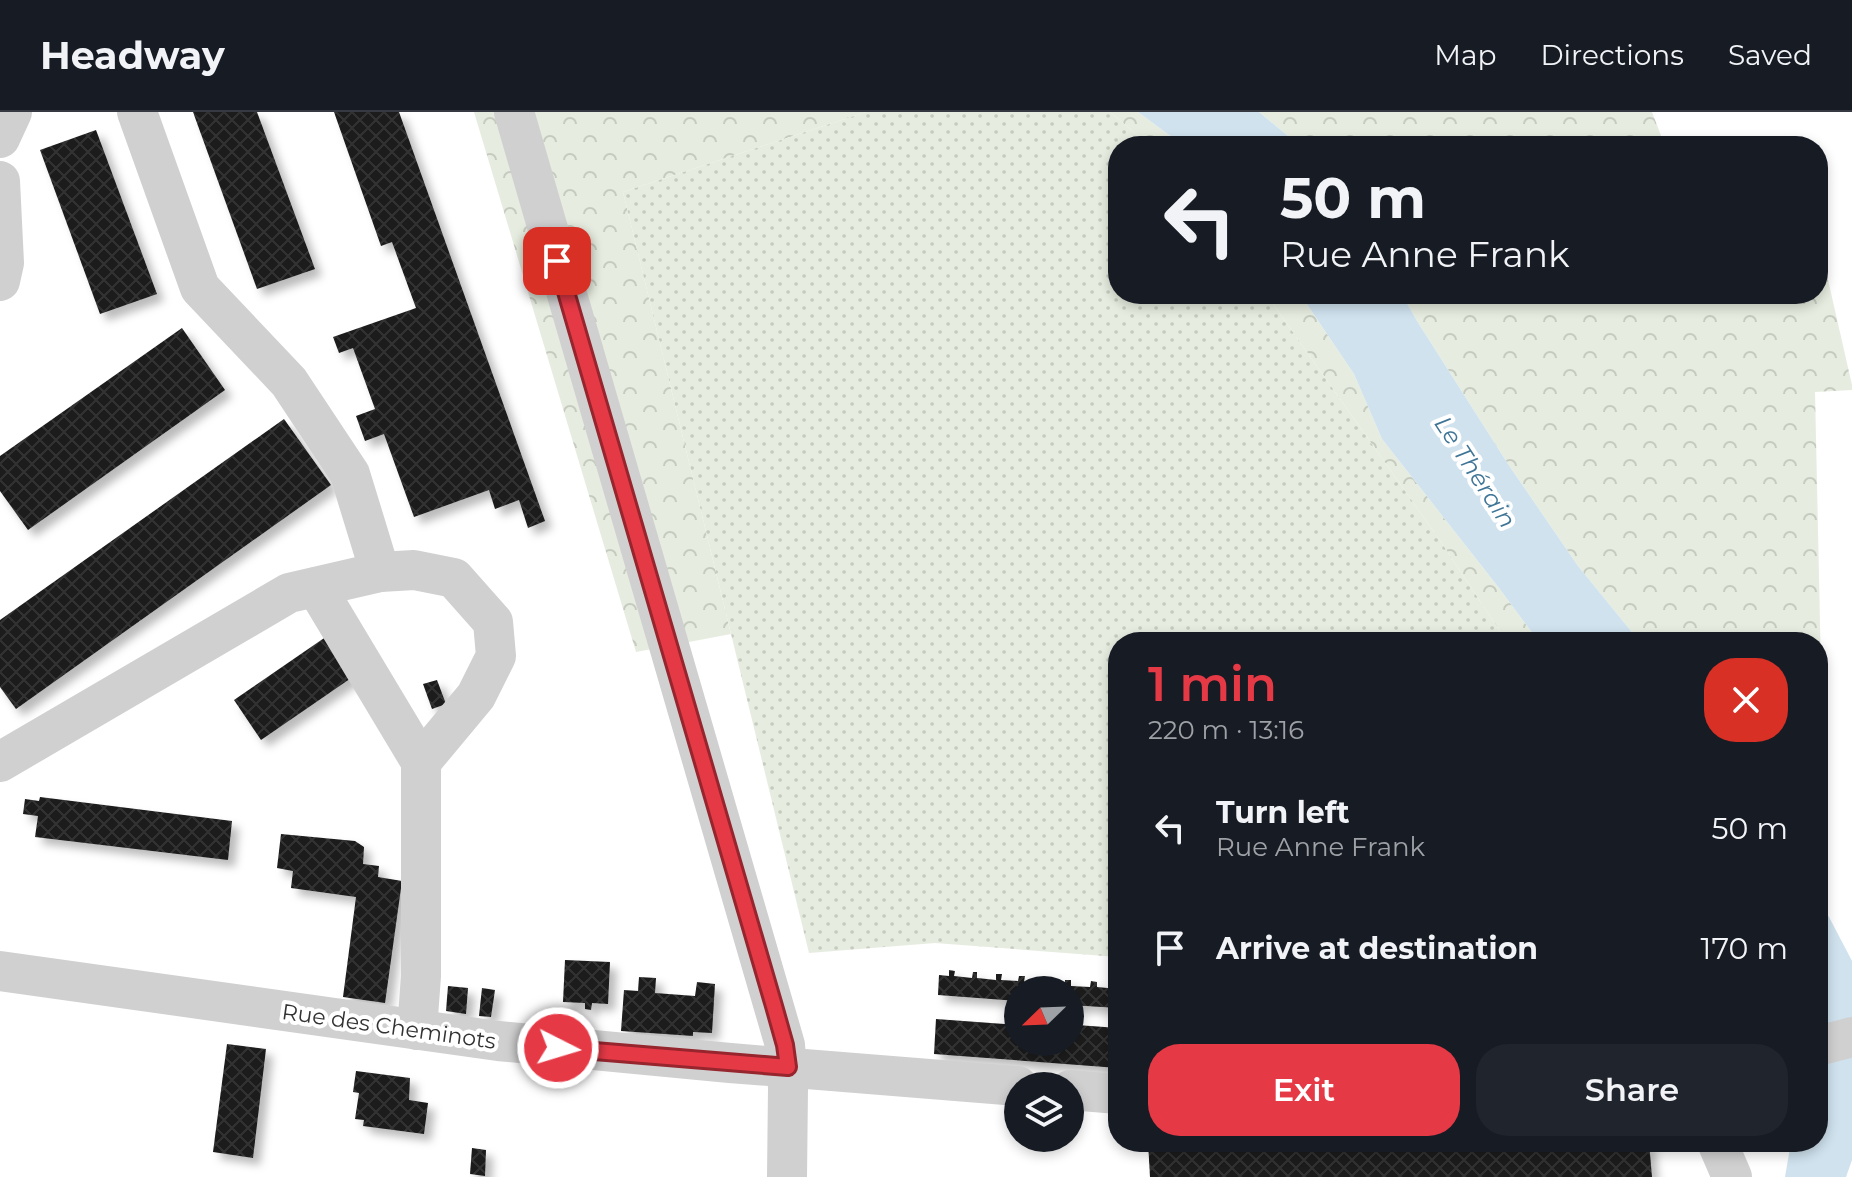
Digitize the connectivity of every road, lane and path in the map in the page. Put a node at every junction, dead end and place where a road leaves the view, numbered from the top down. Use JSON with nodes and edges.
{"nodes":[{"id":1,"x":12,"y":112,"type":"edge"},
{"id":2,"x":137,"y":112,"type":"edge"},
{"id":3,"x":514,"y":112,"type":"edge"},
{"id":4,"x":0,"y":138,"type":"edge"},
{"id":5,"x":0,"y":181,"type":"edge"},
{"id":6,"x":0,"y":281,"type":"edge"},
{"id":7,"x":380,"y":572,"type":"junction"},
{"id":8,"x":316,"y":587,"type":"junction"},
{"id":9,"x":0,"y":762,"type":"edge"},
{"id":10,"x":421,"y":762,"type":"junction"},
{"id":11,"x":0,"y":971,"type":"edge"},
{"id":12,"x":417,"y":1030,"type":"junction"},
{"id":13,"x":1852,"y":1037,"type":"edge"},
{"id":14,"x":1828,"y":1043,"type":"edge"},
{"id":15,"x":788,"y":1067,"type":"junction"},
{"id":16,"x":1004,"y":1085,"type":"edge"},
{"id":17,"x":1084,"y":1091,"type":"edge"},
{"id":18,"x":1108,"y":1093,"type":"edge"},
{"id":19,"x":1721,"y":1152,"type":"edge"},
{"id":20,"x":787,"y":1177,"type":"edge"},
{"id":21,"x":1732,"y":1177,"type":"edge"}],
"edges":[{"from":1,"to":4,"type":"street"},
{"from":2,"to":7,"type":"street"},
{"from":3,"to":15,"type":"street"},
{"from":5,"to":6,"type":"street"},
{"from":7,"to":8,"type":"street"},
{"from":7,"to":10,"type":"street"},
{"from":8,"to":9,"type":"street"},
{"from":8,"to":10,"type":"street"},
{"from":10,"to":12,"type":"street"},
{"from":11,"to":12,"type":"street","name":"Rue des Cheminots"},
{"from":12,"to":15,"type":"street","name":"Rue des Cheminots"},
{"from":13,"to":14,"type":"street"},
{"from":15,"to":16,"type":"street","name":"Rue des Cheminots"},
{"from":15,"to":20,"type":"street"},
{"from":17,"to":18,"type":"street"},
{"from":19,"to":21,"type":"street"}]}
